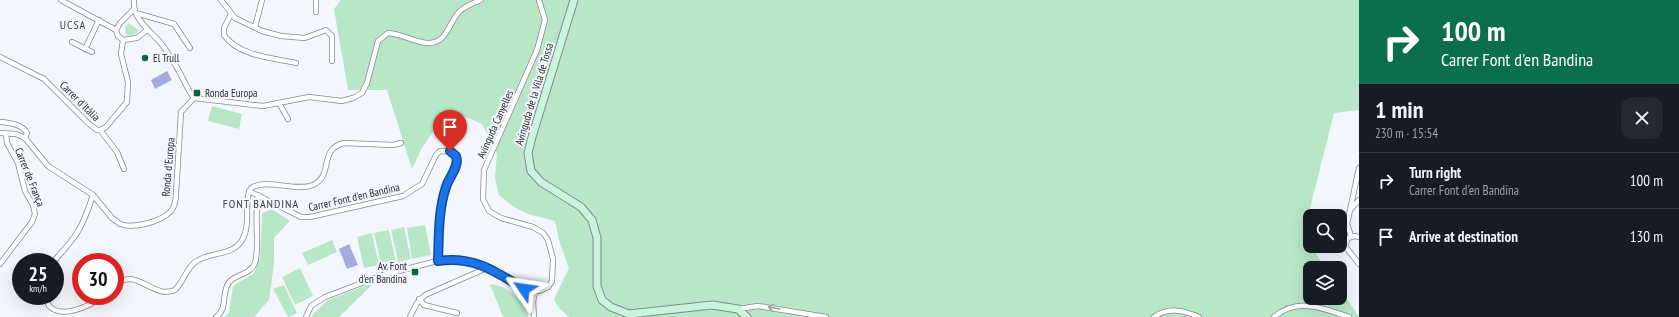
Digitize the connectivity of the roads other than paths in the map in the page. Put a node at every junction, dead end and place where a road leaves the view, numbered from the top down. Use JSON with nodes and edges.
{"nodes":[{"id":1,"x":61,"y":0,"type":"edge"},
{"id":2,"x":134,"y":0,"type":"edge"},
{"id":3,"x":221,"y":0,"type":"edge"},
{"id":4,"x":262,"y":0,"type":"edge"},
{"id":5,"x":316,"y":0,"type":"edge"},
{"id":6,"x":481,"y":0,"type":"edge"},
{"id":7,"x":539,"y":0,"type":"edge"},
{"id":8,"x":574,"y":0,"type":"edge"},
{"id":9,"x":135,"y":11,"type":"junction"},
{"id":10,"x":316,"y":12,"type":"dead end"},
{"id":11,"x":231,"y":14,"type":"junction"},
{"id":12,"x":99,"y":20,"type":"junction"},
{"id":13,"x":255,"y":27,"type":"junction"},
{"id":14,"x":116,"y":30,"type":"junction"},
{"id":15,"x":147,"y":30,"type":"junction"},
{"id":16,"x":123,"y":40,"type":"junction"},
{"id":17,"x":72,"y":42,"type":"dead end"},
{"id":18,"x":85,"y":48,"type":"junction"},
{"id":19,"x":190,"y":48,"type":"dead end"},
{"id":20,"x":92,"y":52,"type":"dead end"},
{"id":21,"x":0,"y":57,"type":"edge"},
{"id":22,"x":332,"y":61,"type":"dead end"},
{"id":23,"x":296,"y":63,"type":"dead end"},
{"id":24,"x":194,"y":98,"type":"junction"},
{"id":25,"x":279,"y":103,"type":"junction"},
{"id":26,"x":288,"y":119,"type":"dead end"},
{"id":27,"x":0,"y":122,"type":"edge"},
{"id":28,"x":100,"y":130,"type":"junction"},
{"id":29,"x":0,"y":133,"type":"edge"},
{"id":30,"x":6,"y":134,"type":"junction"},
{"id":31,"x":26,"y":138,"type":"junction"},
{"id":32,"x":401,"y":143,"type":"dead end"},
{"id":33,"x":1359,"y":168,"type":"edge"},
{"id":34,"x":124,"y":170,"type":"dead end"},
{"id":35,"x":249,"y":191,"type":"junction"},
{"id":36,"x":93,"y":195,"type":"junction"},
{"id":37,"x":258,"y":195,"type":"junction"},
{"id":38,"x":1359,"y":200,"type":"edge"},
{"id":39,"x":1350,"y":210,"type":"junction"},
{"id":40,"x":1351,"y":236,"type":"junction"},
{"id":41,"x":1359,"y":237,"type":"edge"},
{"id":42,"x":62,"y":253,"type":"edge"},
{"id":43,"x":438,"y":261,"type":"junction"},
{"id":44,"x":0,"y":264,"type":"edge"},
{"id":45,"x":1359,"y":264,"type":"edge"},
{"id":46,"x":489,"y":267,"type":"junction"},
{"id":47,"x":124,"y":279,"type":"edge"},
{"id":48,"x":535,"y":292,"type":"junction"},
{"id":49,"x":419,"y":299,"type":"junction"},
{"id":50,"x":48,"y":305,"type":"edge"},
{"id":51,"x":89,"y":305,"type":"edge"},
{"id":52,"x":738,"y":309,"type":"junction"},
{"id":53,"x":457,"y":313,"type":"dead end"},
{"id":54,"x":216,"y":317,"type":"edge"},
{"id":55,"x":306,"y":317,"type":"edge"},
{"id":56,"x":410,"y":317,"type":"edge"},
{"id":57,"x":534,"y":317,"type":"edge"},
{"id":58,"x":747,"y":317,"type":"edge"},
{"id":59,"x":826,"y":317,"type":"edge"},
{"id":60,"x":1154,"y":317,"type":"edge"},
{"id":61,"x":1199,"y":317,"type":"edge"},
{"id":62,"x":1274,"y":317,"type":"edge"},
{"id":63,"x":1349,"y":317,"type":"edge"}],
"edges":[{"from":1,"to":12,"type":"street"},
{"from":2,"to":9,"type":"street"},
{"from":3,"to":11,"type":"street"},
{"from":4,"to":13,"type":"street"},
{"from":5,"to":10,"type":"street"},
{"from":6,"to":25,"type":"street"},
{"from":7,"to":48,"type":"street","name":"Avinguda Canyelles"},
{"from":8,"to":52,"type":"main road","name":"Avinguda de la Vila de Tossa"},
{"from":9,"to":14,"type":"street"},
{"from":9,"to":15,"type":"street"},
{"from":9,"to":19,"type":"street"},
{"from":11,"to":13,"type":"street"},
{"from":11,"to":23,"type":"street"},
{"from":12,"to":14,"type":"street"},
{"from":12,"to":18,"type":"street"},
{"from":13,"to":22,"type":"street"},
{"from":14,"to":16,"type":"street"},
{"from":15,"to":16,"type":"street"},
{"from":15,"to":24,"type":"street"},
{"from":16,"to":28,"type":"street","name":"Carrer d'Itàlia"},
{"from":17,"to":18,"type":"street"},
{"from":18,"to":20,"type":"street"},
{"from":21,"to":28,"type":"street","name":"Carrer d'Itàlia"},
{"from":24,"to":25,"type":"street"},
{"from":24,"to":36,"type":"street","name":"Ronda d'Europa"},
{"from":25,"to":26,"type":"street"},
{"from":27,"to":31,"type":"street","name":"Ronda d'Europa"},
{"from":28,"to":34,"type":"street"},
{"from":29,"to":30,"type":"street"},
{"from":30,"to":31,"type":"street"},
{"from":30,"to":44,"type":"street","name":"Carrer de França"},
{"from":31,"to":36,"type":"street","name":"Ronda d'Europa"},
{"from":32,"to":35,"type":"street"},
{"from":33,"to":39,"type":"street"},
{"from":35,"to":37,"type":"street","name":"Carrer Font d'en Bandina"},
{"from":35,"to":47,"type":"street"},
{"from":36,"to":42,"type":"street"},
{"from":37,"to":43,"type":"street","name":"Carrer Font d'en Bandina"},
{"from":37,"to":54,"type":"street"},
{"from":38,"to":39,"type":"street"},
{"from":39,"to":40,"type":"street"},
{"from":40,"to":41,"type":"street"},
{"from":40,"to":45,"type":"street"},
{"from":43,"to":46,"type":"street"},
{"from":43,"to":55,"type":"street"},
{"from":46,"to":48,"type":"street"},
{"from":46,"to":49,"type":"street"},
{"from":48,"to":57,"type":"street"},
{"from":49,"to":53,"type":"street"},
{"from":49,"to":56,"type":"street"},
{"from":50,"to":51,"type":"street"},
{"from":52,"to":58,"type":"main road"},
{"from":59,"to":52,"type":"street","one_way":true},
{"from":60,"to":61,"type":"street"},
{"from":62,"to":63,"type":"street"}]}
